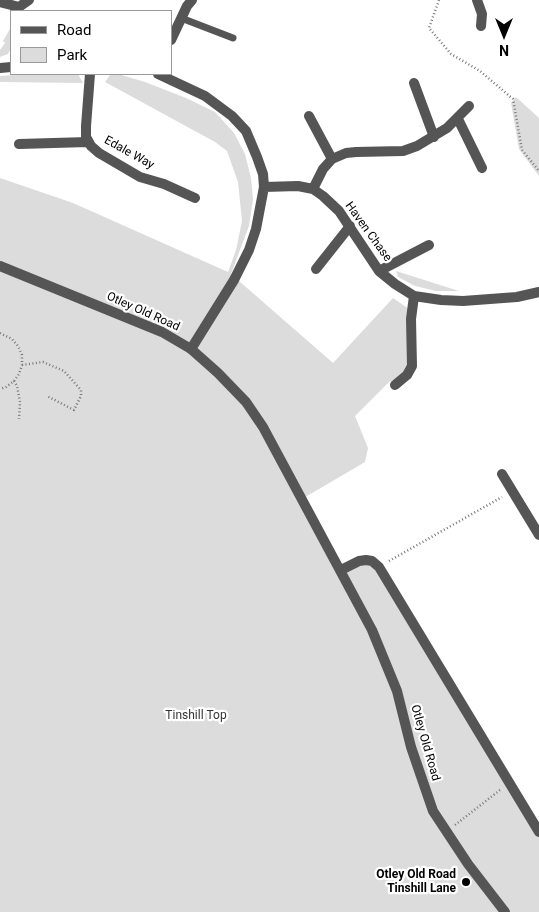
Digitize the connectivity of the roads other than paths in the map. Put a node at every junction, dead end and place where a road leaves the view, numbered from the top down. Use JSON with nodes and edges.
{"nodes":[{"id":1,"x":29,"y":0,"type":"edge"},
{"id":2,"x":192,"y":0,"type":"edge"},
{"id":3,"x":478,"y":0,"type":"edge"},
{"id":4,"x":0,"y":2,"type":"edge"},
{"id":5,"x":19,"y":9,"type":"edge"},
{"id":6,"x":181,"y":18,"type":"junction"},
{"id":7,"x":482,"y":26,"type":"dead end"},
{"id":8,"x":172,"y":38,"type":"edge"},
{"id":9,"x":233,"y":38,"type":"dead end"},
{"id":10,"x":90,"y":75,"type":"edge"},
{"id":11,"x":160,"y":75,"type":"edge"},
{"id":12,"x":414,"y":83,"type":"dead end"},
{"id":13,"x":469,"y":106,"type":"dead end"},
{"id":14,"x":309,"y":116,"type":"dead end"},
{"id":15,"x":458,"y":119,"type":"junction"},
{"id":16,"x":434,"y":137,"type":"junction"},
{"id":17,"x":88,"y":142,"type":"junction"},
{"id":18,"x":19,"y":144,"type":"dead end"},
{"id":19,"x":332,"y":160,"type":"junction"},
{"id":20,"x":482,"y":168,"type":"dead end"},
{"id":21,"x":264,"y":187,"type":"junction"},
{"id":22,"x":313,"y":189,"type":"junction"},
{"id":23,"x":195,"y":198,"type":"dead end"},
{"id":24,"x":350,"y":226,"type":"junction"},
{"id":25,"x":429,"y":245,"type":"dead end"},
{"id":26,"x":0,"y":266,"type":"edge"},
{"id":27,"x":316,"y":269,"type":"dead end"},
{"id":28,"x":379,"y":271,"type":"junction"},
{"id":29,"x":539,"y":292,"type":"edge"},
{"id":30,"x":414,"y":296,"type":"junction"},
{"id":31,"x":191,"y":349,"type":"junction"},
{"id":32,"x":395,"y":386,"type":"dead end"},
{"id":33,"x":502,"y":474,"type":"dead end"},
{"id":34,"x":539,"y":534,"type":"edge"},
{"id":35,"x":341,"y":570,"type":"junction"},
{"id":36,"x":539,"y":832,"type":"edge"},
{"id":37,"x":505,"y":912,"type":"edge"}],
"edges":[{"from":1,"to":5,"type":"street"},
{"from":2,"to":6,"type":"street"},
{"from":3,"to":7,"type":"street"},
{"from":4,"to":5,"type":"street"},
{"from":6,"to":8,"type":"street"},
{"from":6,"to":9,"type":"lane"},
{"from":10,"to":17,"type":"street","name":"Edale Way"},
{"from":11,"to":21,"type":"street"},
{"from":12,"to":16,"type":"street"},
{"from":13,"to":15,"type":"street"},
{"from":14,"to":19,"type":"street"},
{"from":15,"to":16,"type":"street"},
{"from":15,"to":20,"type":"street"},
{"from":16,"to":19,"type":"street"},
{"from":17,"to":18,"type":"street"},
{"from":17,"to":23,"type":"street","name":"Edale Way"},
{"from":19,"to":22,"type":"street"},
{"from":21,"to":22,"type":"street"},
{"from":21,"to":31,"type":"street"},
{"from":22,"to":24,"type":"street","name":"Haven Chase"},
{"from":24,"to":27,"type":"street"},
{"from":24,"to":28,"type":"street","name":"Haven Chase"},
{"from":25,"to":28,"type":"street"},
{"from":26,"to":31,"type":"street","name":"Otley Old Road"},
{"from":28,"to":30,"type":"street","name":"Haven Chase"},
{"from":29,"to":30,"type":"street","name":"Haven Chase"},
{"from":30,"to":32,"type":"street"},
{"from":31,"to":35,"type":"street","name":"Otley Old Road"},
{"from":33,"to":34,"type":"street"},
{"from":35,"to":36,"type":"street"},
{"from":35,"to":37,"type":"street","name":"Otley Old Road"}]}
